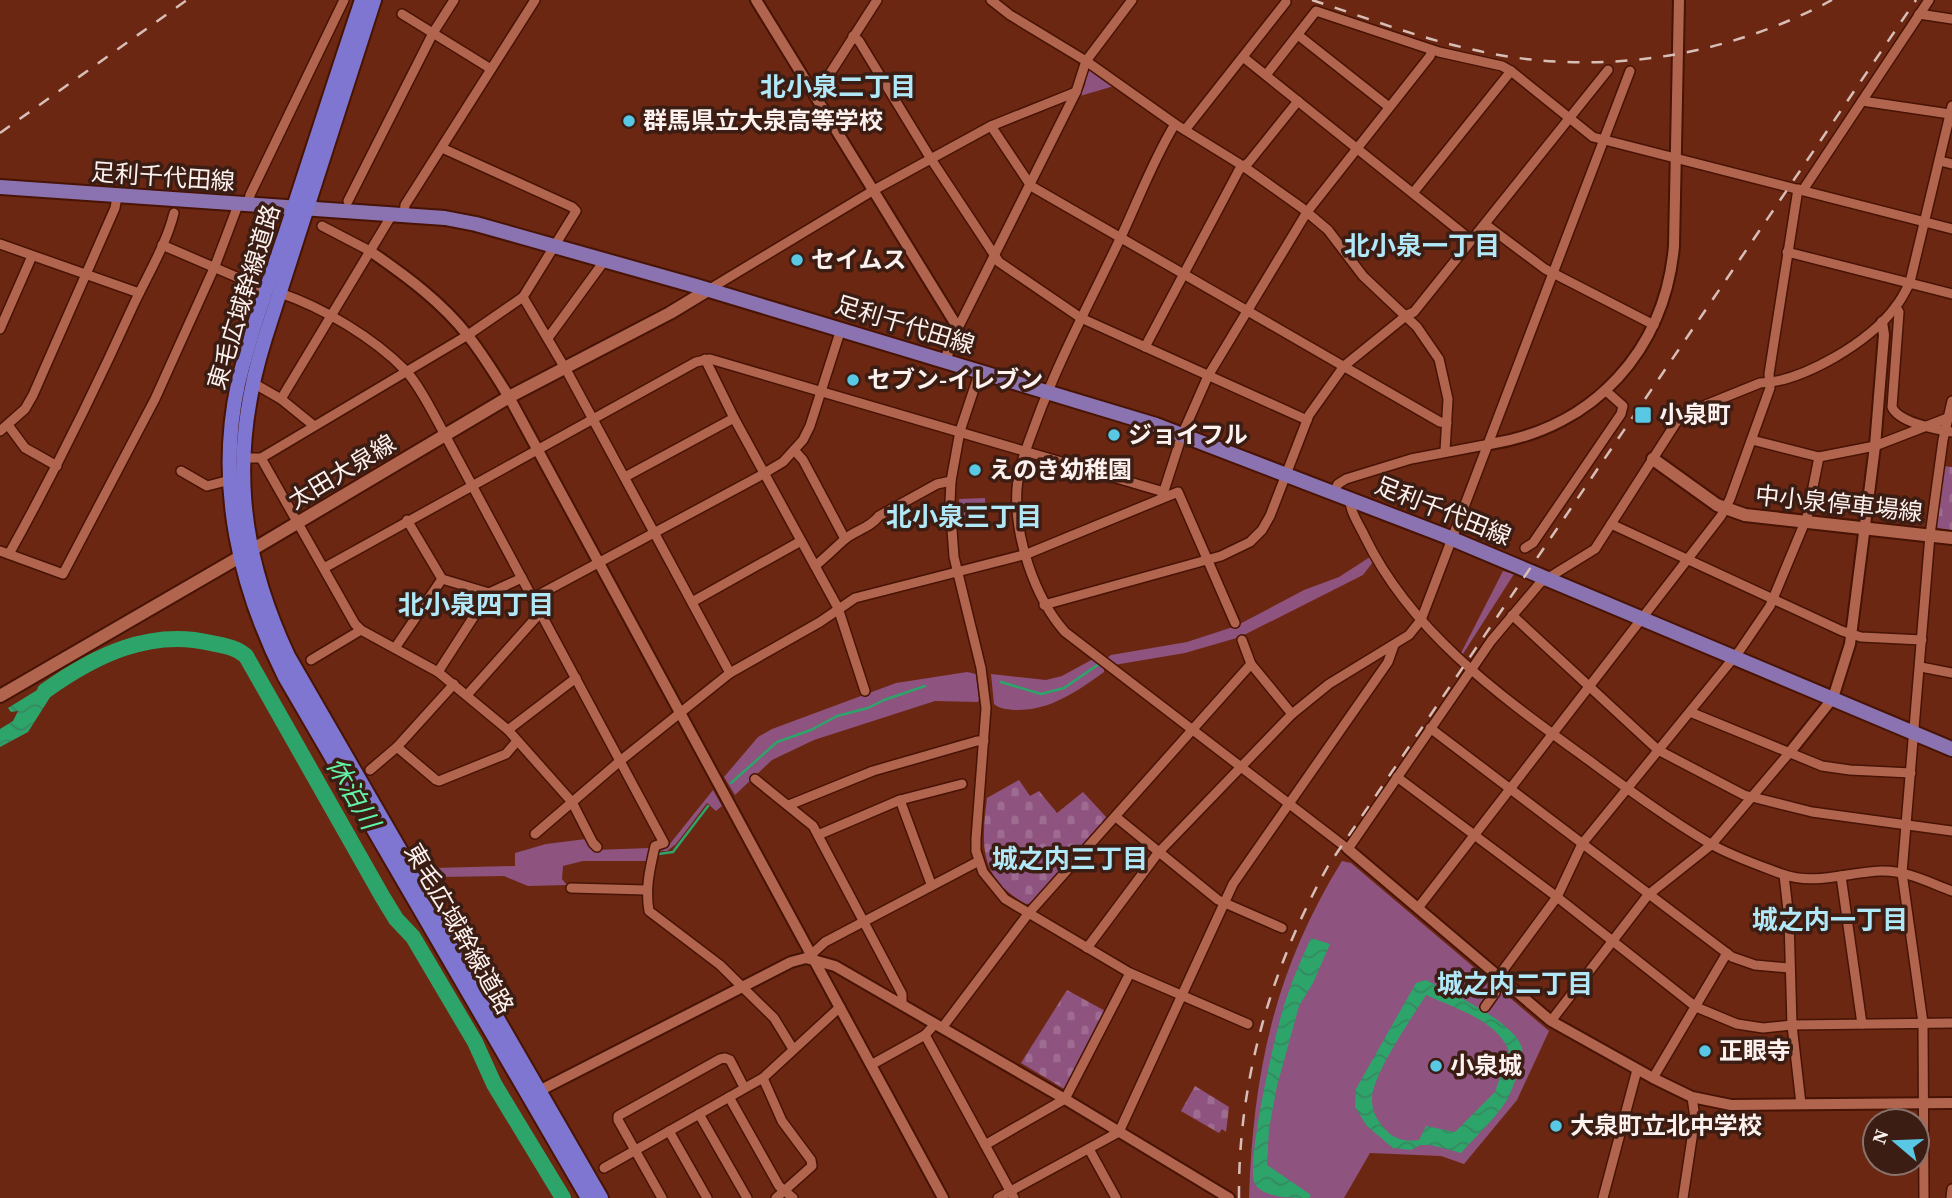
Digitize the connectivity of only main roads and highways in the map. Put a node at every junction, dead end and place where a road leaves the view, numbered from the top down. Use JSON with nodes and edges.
{"nodes":[{"id":1,"x":362,"y":0,"type":"edge"},
{"id":2,"x":374,"y":0,"type":"edge"},
{"id":3,"x":0,"y":187,"type":"edge"},
{"id":4,"x":301,"y":208,"type":"junction"},
{"id":5,"x":708,"y":289,"type":"junction"},
{"id":6,"x":273,"y":291,"type":"junction"},
{"id":7,"x":1653,"y":459,"type":"road end"},
{"id":8,"x":1952,"y":538,"type":"edge"},
{"id":9,"x":245,"y":554,"type":"junction"},
{"id":10,"x":0,"y":696,"type":"edge"},
{"id":11,"x":1952,"y":748,"type":"edge"},
{"id":12,"x":534,"y":1093,"type":"junction"},
{"id":13,"x":588,"y":1198,"type":"edge"},
{"id":14,"x":601,"y":1198,"type":"edge"}],
"edges":[{"from":1,"to":4,"type":"highway","name":"東毛広域幹線道路"},
{"from":2,"to":4,"type":"highway","name":"東毛広域幹線道路"},
{"from":3,"to":4,"type":"main road","name":"足利千代田線"},
{"from":4,"to":5,"type":"main road","name":"足利千代田線"},
{"from":4,"to":6,"type":"highway","name":"東毛広域幹線道路"},
{"from":5,"to":9,"type":"main road","name":"太田大泉線"},
{"from":5,"to":11,"type":"main road","name":"足利千代田線"},
{"from":6,"to":9,"type":"highway","name":"東毛広域幹線道路"},
{"from":6,"to":9,"type":"highway","name":"東毛広域幹線道路"},
{"from":7,"to":8,"type":"main road","name":"中小泉停車場線"},
{"from":9,"to":10,"type":"main road","name":"太田大泉線"},
{"from":9,"to":12,"type":"highway","name":"東毛広域幹線道路"},
{"from":12,"to":13,"type":"highway","name":"東毛広域幹線道路"},
{"from":12,"to":14,"type":"highway","name":"東毛広域幹線道路"}]}
